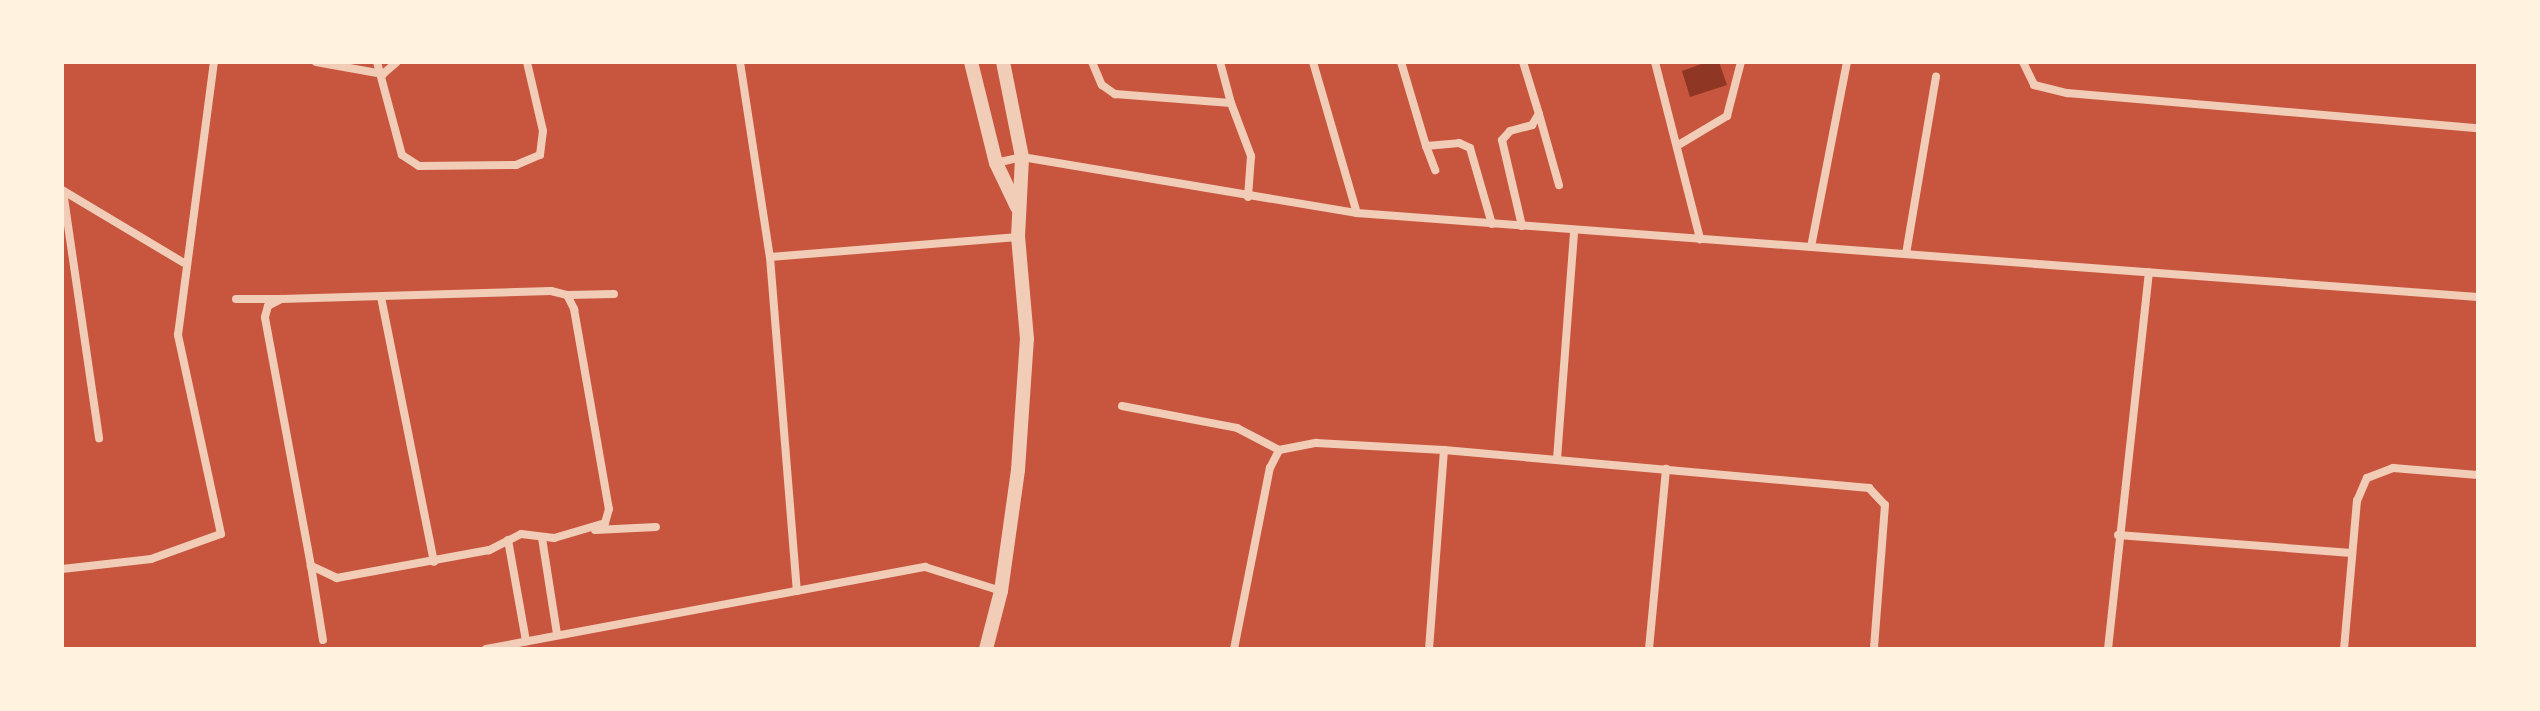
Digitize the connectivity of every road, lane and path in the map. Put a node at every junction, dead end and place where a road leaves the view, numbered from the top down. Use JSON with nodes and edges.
{"nodes":[{"id":1,"x":214,"y":62,"type":"edge"},
{"id":2,"x":316,"y":62,"type":"edge"},
{"id":3,"x":377,"y":62,"type":"edge"},
{"id":4,"x":397,"y":62,"type":"edge"},
{"id":5,"x":527,"y":62,"type":"edge"},
{"id":6,"x":740,"y":62,"type":"edge"},
{"id":7,"x":971,"y":62,"type":"edge"},
{"id":8,"x":1003,"y":62,"type":"edge"},
{"id":9,"x":1092,"y":62,"type":"edge"},
{"id":10,"x":1220,"y":62,"type":"edge"},
{"id":11,"x":1313,"y":62,"type":"edge"},
{"id":12,"x":1401,"y":62,"type":"edge"},
{"id":13,"x":1523,"y":62,"type":"edge"},
{"id":14,"x":1655,"y":62,"type":"edge"},
{"id":15,"x":1741,"y":62,"type":"edge"},
{"id":16,"x":1847,"y":62,"type":"edge"},
{"id":17,"x":2023,"y":62,"type":"edge"},
{"id":18,"x":383,"y":74,"type":"junction"},
{"id":19,"x":1936,"y":77,"type":"dead end"},
{"id":20,"x":1231,"y":103,"type":"junction"},
{"id":21,"x":1539,"y":114,"type":"junction"},
{"id":22,"x":2478,"y":128,"type":"edge"},
{"id":23,"x":1680,"y":144,"type":"junction"},
{"id":24,"x":1426,"y":146,"type":"junction"},
{"id":25,"x":1022,"y":157,"type":"junction"},
{"id":26,"x":996,"y":163,"type":"junction"},
{"id":27,"x":1435,"y":170,"type":"dead end"},
{"id":28,"x":1559,"y":185,"type":"dead end"},
{"id":29,"x":63,"y":191,"type":"edge"},
{"id":30,"x":1248,"y":197,"type":"junction"},
{"id":31,"x":1019,"y":211,"type":"junction"},
{"id":32,"x":1357,"y":213,"type":"junction"},
{"id":33,"x":1492,"y":224,"type":"junction"},
{"id":34,"x":1522,"y":226,"type":"junction"},
{"id":35,"x":1574,"y":232,"type":"junction"},
{"id":36,"x":1018,"y":237,"type":"junction"},
{"id":37,"x":1700,"y":239,"type":"junction"},
{"id":38,"x":1811,"y":247,"type":"junction"},
{"id":39,"x":1906,"y":254,"type":"junction"},
{"id":40,"x":770,"y":257,"type":"junction"},
{"id":41,"x":184,"y":263,"type":"junction"},
{"id":42,"x":2149,"y":272,"type":"junction"},
{"id":43,"x":614,"y":294,"type":"dead end"},
{"id":44,"x":567,"y":295,"type":"junction"},
{"id":45,"x":381,"y":297,"type":"junction"},
{"id":46,"x":2478,"y":297,"type":"edge"},
{"id":47,"x":236,"y":299,"type":"dead end"},
{"id":48,"x":281,"y":299,"type":"junction"},
{"id":49,"x":1122,"y":406,"type":"dead end"},
{"id":50,"x":99,"y":438,"type":"dead end"},
{"id":51,"x":1279,"y":450,"type":"junction"},
{"id":52,"x":1444,"y":450,"type":"junction"},
{"id":53,"x":1557,"y":459,"type":"junction"},
{"id":54,"x":1666,"y":469,"type":"junction"},
{"id":55,"x":2478,"y":475,"type":"edge"},
{"id":56,"x":656,"y":527,"type":"dead end"},
{"id":57,"x":595,"y":530,"type":"junction"},
{"id":58,"x":2118,"y":535,"type":"junction"},
{"id":59,"x":542,"y":538,"type":"junction"},
{"id":60,"x":508,"y":540,"type":"junction"},
{"id":61,"x":2351,"y":553,"type":"junction"},
{"id":62,"x":434,"y":562,"type":"junction"},
{"id":63,"x":311,"y":566,"type":"junction"},
{"id":64,"x":62,"y":569,"type":"edge"},
{"id":65,"x":797,"y":591,"type":"junction"},
{"id":66,"x":1001,"y":591,"type":"junction"},
{"id":67,"x":557,"y":634,"type":"junction"},
{"id":68,"x":323,"y":640,"type":"dead end"},
{"id":69,"x":526,"y":641,"type":"junction"},
{"id":70,"x":486,"y":649,"type":"edge"},
{"id":71,"x":986,"y":649,"type":"edge"},
{"id":72,"x":1234,"y":649,"type":"edge"},
{"id":73,"x":1429,"y":649,"type":"edge"},
{"id":74,"x":1649,"y":649,"type":"edge"},
{"id":75,"x":1874,"y":649,"type":"edge"},
{"id":76,"x":2108,"y":649,"type":"edge"},
{"id":77,"x":2344,"y":649,"type":"edge"}],
"edges":[{"from":1,"to":41,"type":"street"},
{"from":2,"to":18,"type":"street"},
{"from":3,"to":18,"type":"street"},
{"from":4,"to":18,"type":"street"},
{"from":5,"to":18,"type":"street"},
{"from":6,"to":40,"type":"street"},
{"from":7,"to":26,"type":"street"},
{"from":8,"to":25,"type":"street"},
{"from":9,"to":20,"type":"street"},
{"from":10,"to":20,"type":"street"},
{"from":11,"to":32,"type":"street"},
{"from":12,"to":24,"type":"street"},
{"from":13,"to":21,"type":"street"},
{"from":14,"to":23,"type":"street"},
{"from":15,"to":23,"type":"street"},
{"from":16,"to":38,"type":"street"},
{"from":17,"to":22,"type":"street"},
{"from":19,"to":39,"type":"street"},
{"from":20,"to":30,"type":"street"},
{"from":21,"to":28,"type":"street"},
{"from":21,"to":34,"type":"street"},
{"from":23,"to":37,"type":"street"},
{"from":24,"to":27,"type":"street"},
{"from":24,"to":33,"type":"street"},
{"from":25,"to":26,"type":"street"},
{"from":25,"to":30,"type":"street"},
{"from":25,"to":31,"type":"street"},
{"from":26,"to":31,"type":"street"},
{"from":29,"to":41,"type":"street"},
{"from":29,"to":50,"type":"street"},
{"from":30,"to":32,"type":"street"},
{"from":31,"to":36,"type":"street"},
{"from":32,"to":33,"type":"street"},
{"from":33,"to":34,"type":"street"},
{"from":34,"to":35,"type":"street"},
{"from":35,"to":37,"type":"street"},
{"from":35,"to":53,"type":"street"},
{"from":36,"to":40,"type":"street"},
{"from":36,"to":66,"type":"street"},
{"from":37,"to":38,"type":"street"},
{"from":38,"to":39,"type":"street"},
{"from":39,"to":42,"type":"street"},
{"from":40,"to":65,"type":"street"},
{"from":41,"to":64,"type":"street"},
{"from":42,"to":46,"type":"street"},
{"from":42,"to":58,"type":"street"},
{"from":43,"to":44,"type":"street"},
{"from":44,"to":45,"type":"street"},
{"from":44,"to":57,"type":"street"},
{"from":45,"to":48,"type":"street"},
{"from":45,"to":62,"type":"street"},
{"from":47,"to":48,"type":"street"},
{"from":48,"to":63,"type":"street"},
{"from":49,"to":51,"type":"street"},
{"from":51,"to":52,"type":"street"},
{"from":51,"to":72,"type":"street"},
{"from":52,"to":53,"type":"street"},
{"from":52,"to":73,"type":"street"},
{"from":53,"to":54,"type":"street"},
{"from":54,"to":74,"type":"street"},
{"from":54,"to":75,"type":"street"},
{"from":55,"to":61,"type":"street"},
{"from":56,"to":57,"type":"street"},
{"from":57,"to":59,"type":"street"},
{"from":58,"to":61,"type":"street"},
{"from":58,"to":76,"type":"street"},
{"from":59,"to":60,"type":"street"},
{"from":59,"to":67,"type":"street"},
{"from":60,"to":62,"type":"street"},
{"from":60,"to":69,"type":"street"},
{"from":61,"to":77,"type":"street"},
{"from":62,"to":63,"type":"street"},
{"from":63,"to":68,"type":"street"},
{"from":65,"to":66,"type":"street"},
{"from":65,"to":67,"type":"street"},
{"from":66,"to":71,"type":"street"},
{"from":67,"to":69,"type":"street"},
{"from":69,"to":70,"type":"street"}]}
